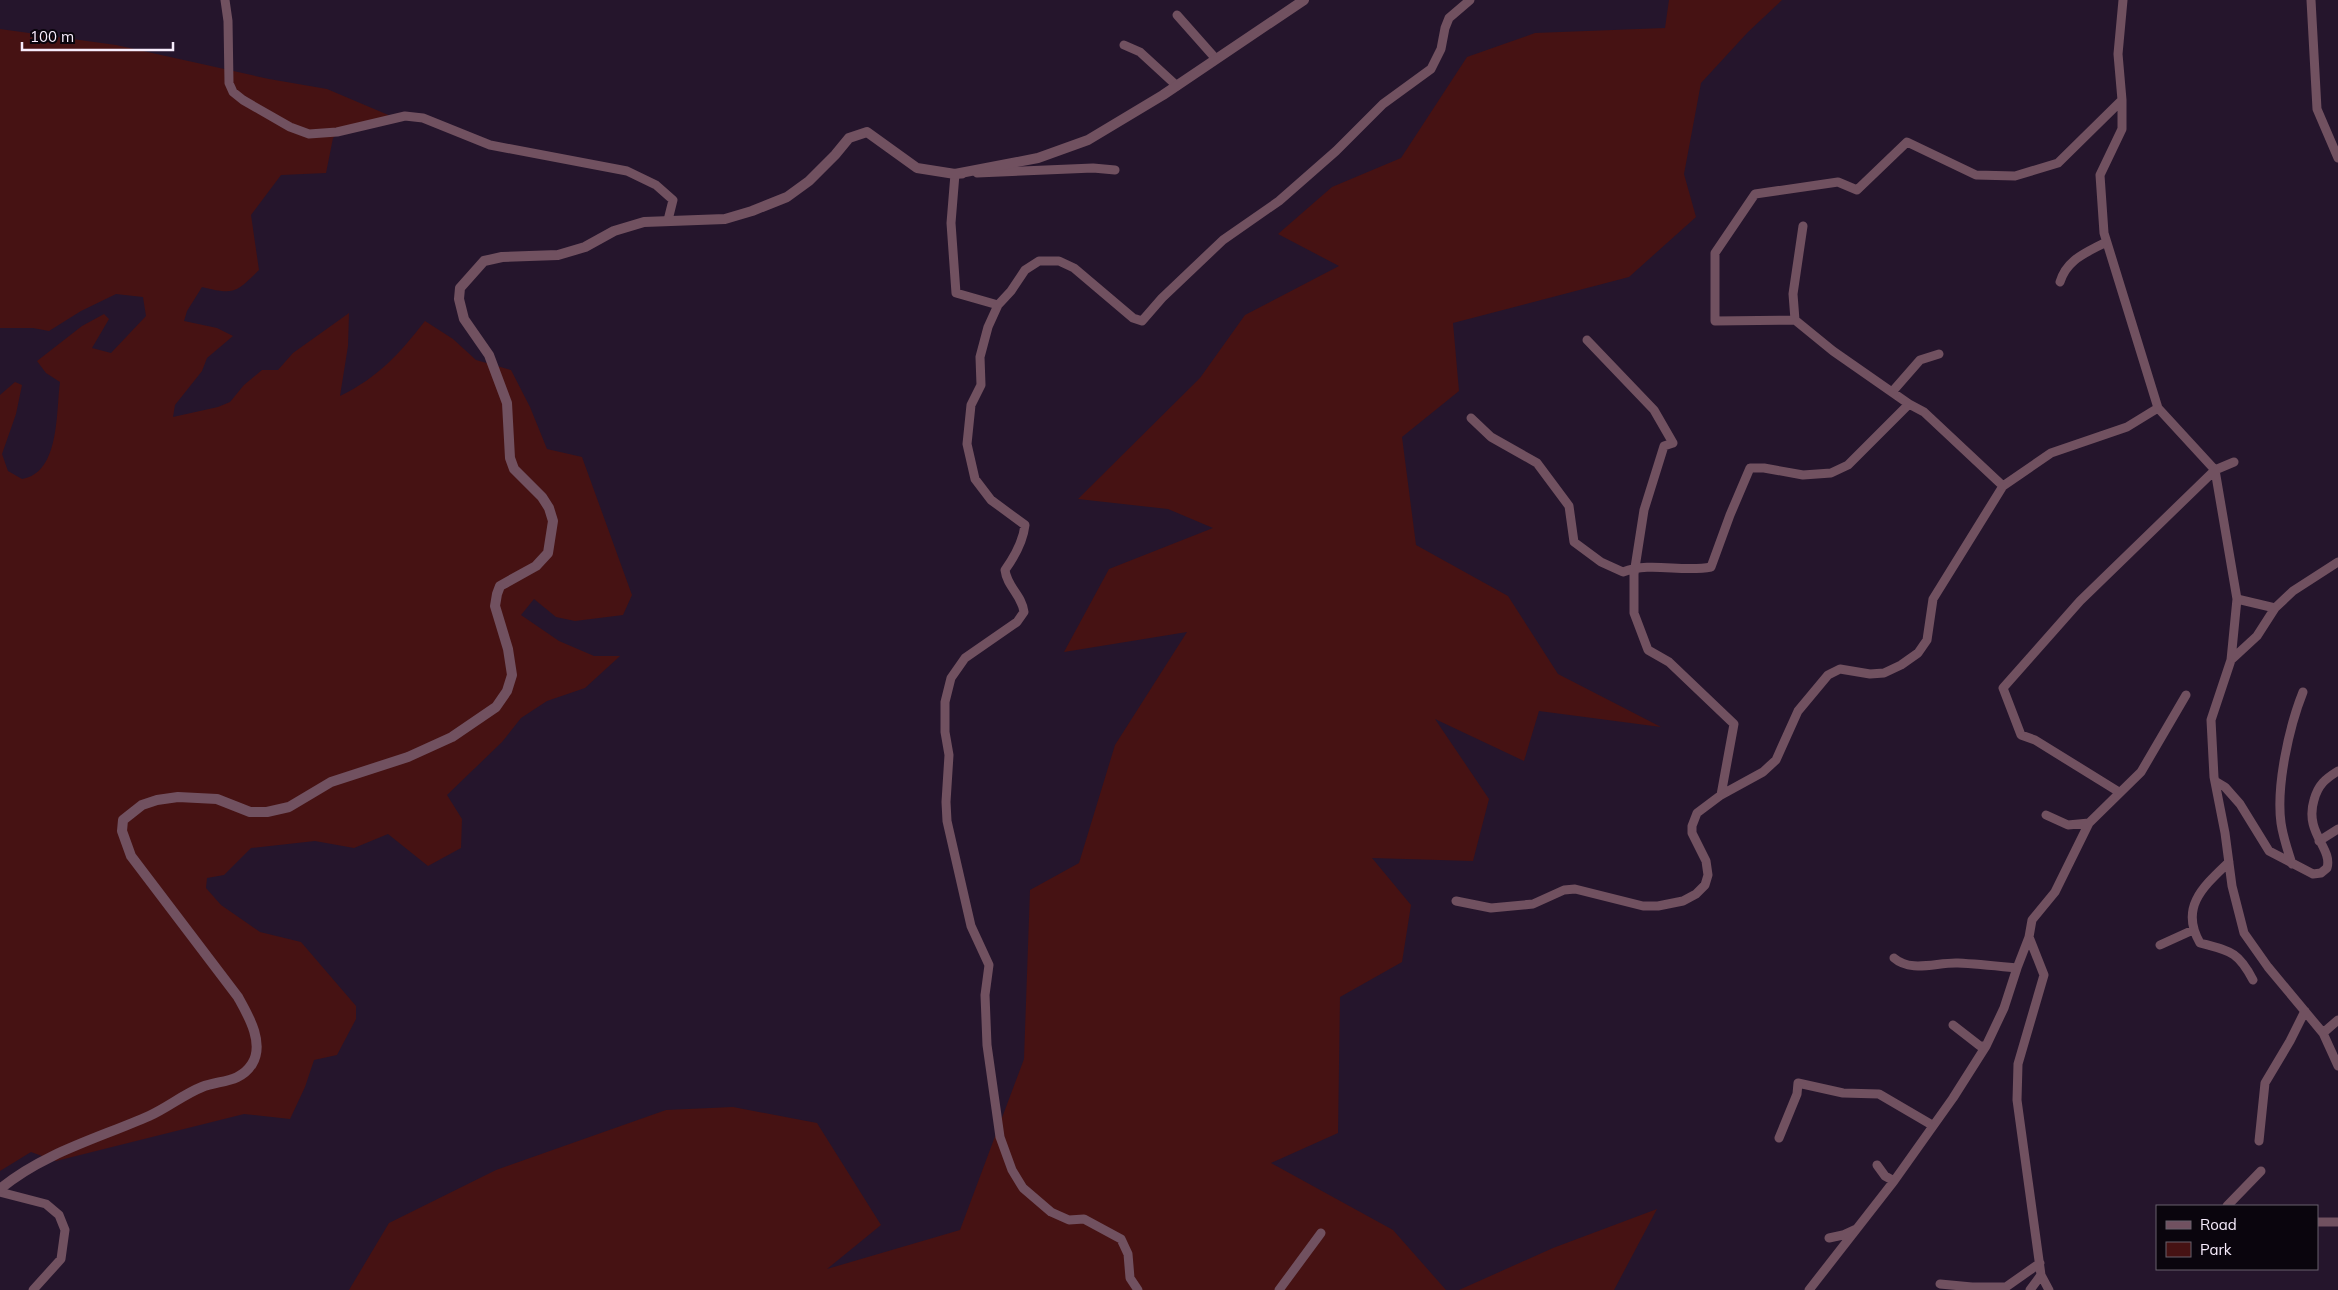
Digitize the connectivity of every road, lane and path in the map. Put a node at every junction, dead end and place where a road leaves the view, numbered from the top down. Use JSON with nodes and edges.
{"nodes":[{"id":1,"x":225,"y":0,"type":"edge"},
{"id":2,"x":1304,"y":0,"type":"edge"},
{"id":3,"x":1470,"y":0,"type":"edge"},
{"id":4,"x":2123,"y":0,"type":"edge"},
{"id":5,"x":2311,"y":0,"type":"edge"},
{"id":6,"x":1177,"y":14,"type":"dead end"},
{"id":7,"x":1124,"y":45,"type":"dead end"},
{"id":8,"x":1216,"y":60,"type":"junction"},
{"id":9,"x":1177,"y":86,"type":"junction"},
{"id":10,"x":2122,"y":100,"type":"junction"},
{"id":11,"x":2338,"y":158,"type":"edge"},
{"id":12,"x":1115,"y":170,"type":"dead end"},
{"id":13,"x":955,"y":174,"type":"junction"},
{"id":14,"x":668,"y":220,"type":"junction"},
{"id":15,"x":1803,"y":226,"type":"dead end"},
{"id":16,"x":2106,"y":242,"type":"junction"},
{"id":17,"x":2060,"y":282,"type":"dead end"},
{"id":18,"x":998,"y":305,"type":"junction"},
{"id":19,"x":1795,"y":320,"type":"junction"},
{"id":20,"x":1587,"y":340,"type":"dead end"},
{"id":21,"x":1940,"y":354,"type":"dead end"},
{"id":22,"x":1892,"y":392,"type":"junction"},
{"id":23,"x":1909,"y":404,"type":"junction"},
{"id":24,"x":2158,"y":408,"type":"junction"},
{"id":25,"x":1471,"y":418,"type":"dead end"},
{"id":26,"x":2234,"y":462,"type":"dead end"},
{"id":27,"x":2215,"y":470,"type":"junction"},
{"id":28,"x":2003,"y":486,"type":"junction"},
{"id":29,"x":2338,"y":562,"type":"edge"},
{"id":30,"x":1636,"y":567,"type":"junction"},
{"id":31,"x":2237,"y":599,"type":"junction"},
{"id":32,"x":2275,"y":608,"type":"junction"},
{"id":33,"x":2231,"y":660,"type":"junction"},
{"id":34,"x":2302,"y":692,"type":"dead end"},
{"id":35,"x":2186,"y":695,"type":"dead end"},
{"id":36,"x":2338,"y":771,"type":"edge"},
{"id":37,"x":2215,"y":780,"type":"junction"},
{"id":38,"x":2119,"y":792,"type":"junction"},
{"id":39,"x":1721,"y":795,"type":"junction"},
{"id":40,"x":2046,"y":815,"type":"dead end"},
{"id":41,"x":2089,"y":824,"type":"junction"},
{"id":42,"x":2338,"y":829,"type":"edge"},
{"id":43,"x":2319,"y":841,"type":"junction"},
{"id":44,"x":2229,"y":862,"type":"junction"},
{"id":45,"x":2292,"y":864,"type":"junction"},
{"id":46,"x":1456,"y":900,"type":"dead end"},
{"id":47,"x":2192,"y":930,"type":"junction"},
{"id":48,"x":2029,"y":937,"type":"junction"},
{"id":49,"x":2160,"y":945,"type":"dead end"},
{"id":50,"x":1894,"y":958,"type":"dead end"},
{"id":51,"x":2017,"y":968,"type":"junction"},
{"id":52,"x":2253,"y":980,"type":"dead end"},
{"id":53,"x":2305,"y":1011,"type":"junction"},
{"id":54,"x":2338,"y":1020,"type":"edge"},
{"id":55,"x":1953,"y":1025,"type":"dead end"},
{"id":56,"x":2323,"y":1033,"type":"junction"},
{"id":57,"x":1986,"y":1046,"type":"junction"},
{"id":58,"x":2338,"y":1066,"type":"edge"},
{"id":59,"x":1932,"y":1125,"type":"junction"},
{"id":60,"x":1778,"y":1138,"type":"dead end"},
{"id":61,"x":2259,"y":1141,"type":"dead end"},
{"id":62,"x":1877,"y":1165,"type":"dead end"},
{"id":63,"x":2261,"y":1171,"type":"dead end"},
{"id":64,"x":1894,"y":1181,"type":"junction"},
{"id":65,"x":0,"y":1190,"type":"edge"},
{"id":66,"x":2228,"y":1205,"type":"edge"},
{"id":67,"x":2318,"y":1222,"type":"edge"},
{"id":68,"x":2338,"y":1222,"type":"edge"},
{"id":69,"x":1858,"y":1228,"type":"junction"},
{"id":70,"x":1321,"y":1233,"type":"dead end"},
{"id":71,"x":1829,"y":1238,"type":"dead end"},
{"id":72,"x":2040,"y":1263,"type":"junction"},
{"id":73,"x":2041,"y":1275,"type":"junction"},
{"id":74,"x":1130,"y":1278,"type":"junction"},
{"id":75,"x":1940,"y":1284,"type":"dead end"},
{"id":76,"x":33,"y":1290,"type":"edge"},
{"id":77,"x":1138,"y":1290,"type":"edge"},
{"id":78,"x":1146,"y":1290,"type":"edge"},
{"id":79,"x":1279,"y":1290,"type":"edge"},
{"id":80,"x":1809,"y":1290,"type":"edge"},
{"id":81,"x":2030,"y":1290,"type":"edge"},
{"id":82,"x":2050,"y":1290,"type":"edge"}],
"edges":[{"from":1,"to":14,"type":"street"},
{"from":2,"to":8,"type":"street"},
{"from":3,"to":18,"type":"street"},
{"from":4,"to":10,"type":"street"},
{"from":5,"to":11,"type":"street"},
{"from":6,"to":8,"type":"street"},
{"from":7,"to":9,"type":"street"},
{"from":8,"to":9,"type":"street"},
{"from":9,"to":13,"type":"street"},
{"from":10,"to":16,"type":"street"},
{"from":10,"to":19,"type":"street"},
{"from":12,"to":13,"type":"street"},
{"from":13,"to":14,"type":"street"},
{"from":13,"to":18,"type":"street"},
{"from":14,"to":65,"type":"street"},
{"from":15,"to":19,"type":"street"},
{"from":16,"to":17,"type":"street"},
{"from":16,"to":24,"type":"street"},
{"from":18,"to":74,"type":"street"},
{"from":19,"to":22,"type":"street"},
{"from":20,"to":30,"type":"street"},
{"from":21,"to":22,"type":"street"},
{"from":22,"to":23,"type":"street"},
{"from":23,"to":28,"type":"street"},
{"from":23,"to":30,"type":"street"},
{"from":24,"to":27,"type":"street"},
{"from":24,"to":28,"type":"street"},
{"from":25,"to":30,"type":"street"},
{"from":26,"to":27,"type":"street"},
{"from":27,"to":31,"type":"street"},
{"from":27,"to":38,"type":"street"},
{"from":28,"to":39,"type":"street"},
{"from":29,"to":32,"type":"street"},
{"from":30,"to":39,"type":"street"},
{"from":31,"to":32,"type":"street"},
{"from":31,"to":33,"type":"street"},
{"from":32,"to":33,"type":"street"},
{"from":33,"to":37,"type":"street"},
{"from":34,"to":45,"type":"street"},
{"from":35,"to":38,"type":"street"},
{"from":36,"to":43,"type":"street"},
{"from":37,"to":44,"type":"street"},
{"from":37,"to":45,"type":"street"},
{"from":38,"to":41,"type":"street"},
{"from":39,"to":46,"type":"street"},
{"from":40,"to":41,"type":"street"},
{"from":41,"to":48,"type":"street"},
{"from":42,"to":43,"type":"street"},
{"from":43,"to":45,"type":"street"},
{"from":44,"to":47,"type":"street"},
{"from":44,"to":53,"type":"street"},
{"from":47,"to":49,"type":"street"},
{"from":47,"to":52,"type":"street"},
{"from":48,"to":51,"type":"street"},
{"from":48,"to":72,"type":"street"},
{"from":50,"to":51,"type":"street"},
{"from":51,"to":57,"type":"street"},
{"from":53,"to":56,"type":"street"},
{"from":53,"to":61,"type":"street"},
{"from":54,"to":56,"type":"street"},
{"from":55,"to":57,"type":"street"},
{"from":56,"to":58,"type":"street"},
{"from":57,"to":59,"type":"street"},
{"from":59,"to":60,"type":"street"},
{"from":59,"to":64,"type":"street"},
{"from":62,"to":64,"type":"street"},
{"from":63,"to":66,"type":"street"},
{"from":64,"to":69,"type":"street"},
{"from":65,"to":76,"type":"street"},
{"from":67,"to":68,"type":"street"},
{"from":69,"to":71,"type":"street"},
{"from":69,"to":80,"type":"street"},
{"from":70,"to":79,"type":"street"},
{"from":72,"to":73,"type":"street"},
{"from":72,"to":75,"type":"street"},
{"from":73,"to":81,"type":"street"},
{"from":73,"to":82,"type":"street"},
{"from":74,"to":77,"type":"street"},
{"from":74,"to":78,"type":"street"}]}
